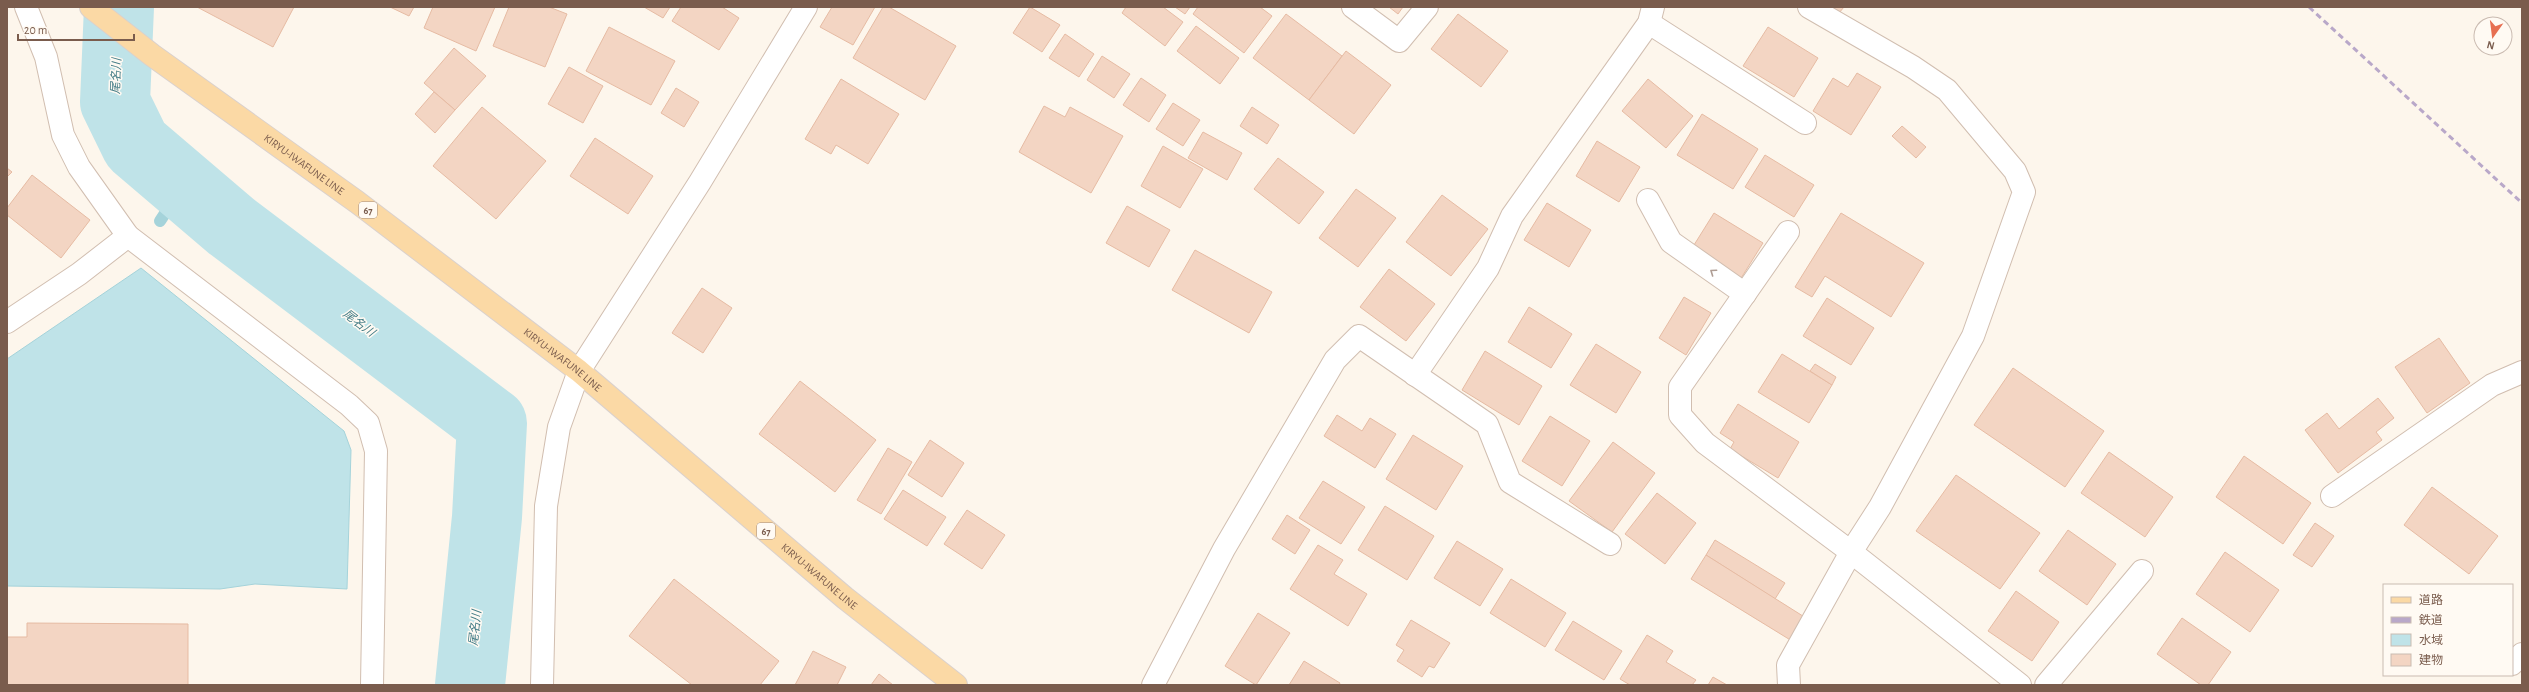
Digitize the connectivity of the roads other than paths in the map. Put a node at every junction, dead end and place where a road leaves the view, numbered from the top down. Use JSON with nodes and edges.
{"nodes":[{"id":1,"x":26,"y":7,"type":"edge"},
{"id":2,"x":91,"y":7,"type":"edge"},
{"id":3,"x":806,"y":7,"type":"edge"},
{"id":4,"x":1353,"y":7,"type":"edge"},
{"id":5,"x":1427,"y":7,"type":"edge"},
{"id":6,"x":1809,"y":7,"type":"edge"},
{"id":7,"x":1651,"y":15,"type":"edge"},
{"id":8,"x":1805,"y":123,"type":"dead end"},
{"id":9,"x":1648,"y":200,"type":"dead end"},
{"id":10,"x":1788,"y":232,"type":"dead end"},
{"id":11,"x":128,"y":236,"type":"junction"},
{"id":12,"x":1745,"y":294,"type":"junction"},
{"id":13,"x":7,"y":322,"type":"edge"},
{"id":14,"x":579,"y":372,"type":"junction"},
{"id":15,"x":2522,"y":372,"type":"edge"},
{"id":16,"x":1415,"y":375,"type":"junction"},
{"id":17,"x":2332,"y":496,"type":"dead end"},
{"id":18,"x":1610,"y":544,"type":"dead end"},
{"id":19,"x":1851,"y":552,"type":"junction"},
{"id":20,"x":2142,"y":571,"type":"dead end"},
{"id":21,"x":2522,"y":654,"type":"edge"},
{"id":22,"x":2513,"y":663,"type":"edge"},
{"id":23,"x":372,"y":685,"type":"edge"},
{"id":24,"x":542,"y":685,"type":"edge"},
{"id":25,"x":956,"y":685,"type":"edge"},
{"id":26,"x":1153,"y":685,"type":"edge"},
{"id":27,"x":1789,"y":685,"type":"edge"},
{"id":28,"x":2020,"y":685,"type":"edge"},
{"id":29,"x":2046,"y":685,"type":"edge"}],
"edges":[{"from":1,"to":11,"type":"street"},
{"from":2,"to":14,"type":"main road","name":"KIRYU-IWAFUNE LINE","number":"67"},
{"from":3,"to":14,"type":"street"},
{"from":4,"to":5,"type":"street"},
{"from":6,"to":19,"type":"street"},
{"from":7,"to":8,"type":"street"},
{"from":7,"to":16,"type":"street"},
{"from":12,"to":9,"type":"street","one_way":true},
{"from":10,"to":12,"type":"street"},
{"from":11,"to":13,"type":"street"},
{"from":11,"to":23,"type":"street"},
{"from":12,"to":19,"type":"street"},
{"from":14,"to":24,"type":"street"},
{"from":14,"to":25,"type":"main road","name":"KIRYU-IWAFUNE LINE","number":"67"},
{"from":15,"to":17,"type":"street"},
{"from":16,"to":18,"type":"street"},
{"from":16,"to":26,"type":"street"},
{"from":19,"to":27,"type":"street"},
{"from":19,"to":28,"type":"street"},
{"from":20,"to":29,"type":"street"},
{"from":21,"to":22,"type":"street"}]}
